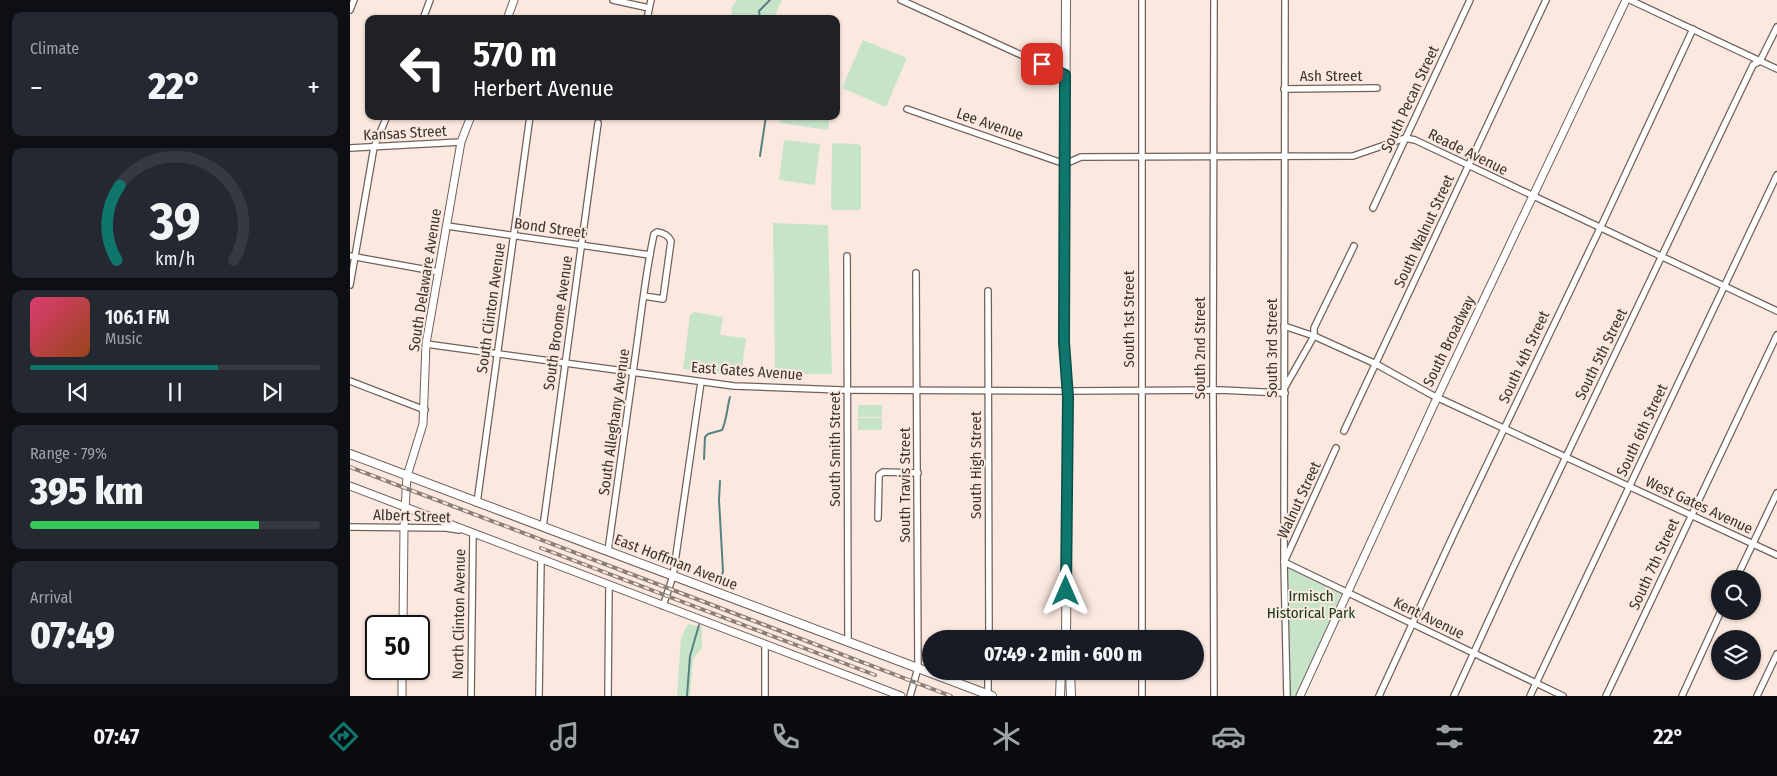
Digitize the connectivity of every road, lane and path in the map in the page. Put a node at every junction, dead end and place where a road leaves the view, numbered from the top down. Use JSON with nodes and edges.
{"nodes":[{"id":1,"x":354,"y":0,"type":"edge"},
{"id":2,"x":430,"y":0,"type":"edge"},
{"id":3,"x":514,"y":0,"type":"edge"},
{"id":4,"x":613,"y":0,"type":"edge"},
{"id":5,"x":651,"y":0,"type":"edge"},
{"id":6,"x":901,"y":0,"type":"edge"},
{"id":7,"x":1142,"y":0,"type":"edge"},
{"id":8,"x":1214,"y":0,"type":"edge"},
{"id":9,"x":1285,"y":0,"type":"edge"},
{"id":10,"x":1470,"y":0,"type":"edge"},
{"id":11,"x":1546,"y":0,"type":"edge"},
{"id":12,"x":1626,"y":0,"type":"edge"},
{"id":13,"x":1630,"y":0,"type":"edge"},
{"id":14,"x":1064,"y":1,"type":"edge"},
{"id":15,"x":649,"y":8,"type":"junction"},
{"id":16,"x":350,"y":10,"type":"edge"},
{"id":17,"x":424,"y":15,"type":"edge"},
{"id":18,"x":508,"y":15,"type":"edge"},
{"id":19,"x":648,"y":15,"type":"edge"},
{"id":20,"x":1777,"y":27,"type":"edge"},
{"id":21,"x":1693,"y":29,"type":"junction"},
{"id":22,"x":1760,"y":61,"type":"junction"},
{"id":23,"x":1777,"y":69,"type":"edge"},
{"id":24,"x":1065,"y":75,"type":"junction"},
{"id":25,"x":1377,"y":88,"type":"dead end"},
{"id":26,"x":1284,"y":89,"type":"junction"},
{"id":27,"x":907,"y":109,"type":"dead end"},
{"id":28,"x":385,"y":120,"type":"edge"},
{"id":29,"x":469,"y":120,"type":"edge"},
{"id":30,"x":529,"y":120,"type":"edge"},
{"id":31,"x":598,"y":123,"type":"dead end"},
{"id":32,"x":1405,"y":138,"type":"junction"},
{"id":33,"x":461,"y":142,"type":"junction"},
{"id":34,"x":374,"y":147,"type":"junction"},
{"id":35,"x":350,"y":148,"type":"edge"},
{"id":36,"x":1141,"y":156,"type":"junction"},
{"id":37,"x":1213,"y":156,"type":"junction"},
{"id":38,"x":1284,"y":156,"type":"junction"},
{"id":39,"x":1065,"y":164,"type":"junction"},
{"id":40,"x":1467,"y":166,"type":"junction"},
{"id":41,"x":1777,"y":175,"type":"edge"},
{"id":42,"x":1533,"y":196,"type":"junction"},
{"id":43,"x":1373,"y":208,"type":"dead end"},
{"id":44,"x":447,"y":226,"type":"junction"},
{"id":45,"x":1599,"y":227,"type":"junction"},
{"id":46,"x":514,"y":236,"type":"junction"},
{"id":47,"x":581,"y":246,"type":"junction"},
{"id":48,"x":1354,"y":246,"type":"dead end"},
{"id":49,"x":650,"y":255,"type":"junction"},
{"id":50,"x":846,"y":256,"type":"dead end"},
{"id":51,"x":352,"y":257,"type":"edge"},
{"id":52,"x":1662,"y":257,"type":"junction"},
{"id":53,"x":439,"y":272,"type":"junction"},
{"id":54,"x":916,"y":272,"type":"dead end"},
{"id":55,"x":350,"y":285,"type":"edge"},
{"id":56,"x":1724,"y":286,"type":"junction"},
{"id":57,"x":988,"y":291,"type":"dead end"},
{"id":58,"x":644,"y":296,"type":"junction"},
{"id":59,"x":1777,"y":311,"type":"edge"},
{"id":60,"x":1284,"y":326,"type":"junction"},
{"id":61,"x":1777,"y":335,"type":"edge"},
{"id":62,"x":1314,"y":336,"type":"junction"},
{"id":63,"x":426,"y":344,"type":"junction"},
{"id":64,"x":498,"y":354,"type":"junction"},
{"id":65,"x":566,"y":364,"type":"junction"},
{"id":66,"x":1376,"y":364,"type":"junction"},
{"id":67,"x":633,"y":373,"type":"junction"},
{"id":68,"x":350,"y":381,"type":"edge"},
{"id":69,"x":701,"y":382,"type":"junction"},
{"id":70,"x":848,"y":390,"type":"junction"},
{"id":71,"x":917,"y":390,"type":"junction"},
{"id":72,"x":988,"y":390,"type":"junction"},
{"id":73,"x":1142,"y":390,"type":"junction"},
{"id":74,"x":1212,"y":390,"type":"junction"},
{"id":75,"x":1285,"y":390,"type":"junction"},
{"id":76,"x":1068,"y":391,"type":"junction"},
{"id":77,"x":1437,"y":398,"type":"junction"},
{"id":78,"x":425,"y":410,"type":"junction"},
{"id":79,"x":1504,"y":429,"type":"junction"},
{"id":80,"x":1344,"y":431,"type":"dead end"},
{"id":81,"x":1336,"y":448,"type":"dead end"},
{"id":82,"x":350,"y":454,"type":"edge"},
{"id":83,"x":1566,"y":457,"type":"junction"},
{"id":84,"x":918,"y":473,"type":"junction"},
{"id":85,"x":407,"y":476,"type":"junction"},
{"id":86,"x":350,"y":486,"type":"edge"},
{"id":87,"x":1629,"y":487,"type":"junction"},
{"id":88,"x":1777,"y":493,"type":"edge"},
{"id":89,"x":477,"y":503,"type":"junction"},
{"id":90,"x":405,"y":507,"type":"junction"},
{"id":91,"x":1691,"y":515,"type":"junction"},
{"id":92,"x":878,"y":518,"type":"dead end"},
{"id":93,"x":350,"y":527,"type":"edge"},
{"id":94,"x":543,"y":527,"type":"junction"},
{"id":95,"x":404,"y":528,"type":"junction"},
{"id":96,"x":473,"y":533,"type":"junction"},
{"id":97,"x":1753,"y":544,"type":"junction"},
{"id":98,"x":608,"y":551,"type":"junction"},
{"id":99,"x":1777,"y":555,"type":"edge"},
{"id":100,"x":541,"y":559,"type":"junction"},
{"id":101,"x":1284,"y":562,"type":"junction"},
{"id":102,"x":1740,"y":570,"type":"edge"},
{"id":103,"x":673,"y":576,"type":"junction"},
{"id":104,"x":609,"y":585,"type":"junction"},
{"id":105,"x":1346,"y":592,"type":"junction"},
{"id":106,"x":663,"y":606,"type":"junction"},
{"id":107,"x":403,"y":615,"type":"edge"},
{"id":108,"x":1717,"y":620,"type":"edge"},
{"id":109,"x":1413,"y":623,"type":"junction"},
{"id":110,"x":989,"y":630,"type":"edge"},
{"id":111,"x":1066,"y":630,"type":"edge"},
{"id":112,"x":1142,"y":630,"type":"edge"},
{"id":113,"x":848,"y":642,"type":"junction"},
{"id":114,"x":765,"y":644,"type":"junction"},
{"id":115,"x":1474,"y":653,"type":"junction"},
{"id":116,"x":1777,"y":654,"type":"edge"},
{"id":117,"x":918,"y":668,"type":"junction"},
{"id":118,"x":402,"y":680,"type":"edge"},
{"id":119,"x":989,"y":680,"type":"edge"},
{"id":120,"x":1061,"y":680,"type":"edge"},
{"id":121,"x":1070,"y":680,"type":"edge"},
{"id":122,"x":1142,"y":680,"type":"edge"},
{"id":123,"x":1536,"y":683,"type":"junction"},
{"id":124,"x":990,"y":695,"type":"edge"},
{"id":125,"x":402,"y":696,"type":"edge"},
{"id":126,"x":471,"y":696,"type":"edge"},
{"id":127,"x":539,"y":696,"type":"edge"},
{"id":128,"x":608,"y":696,"type":"edge"},
{"id":129,"x":765,"y":696,"type":"edge"},
{"id":130,"x":901,"y":696,"type":"edge"},
{"id":131,"x":910,"y":696,"type":"edge"},
{"id":132,"x":1060,"y":696,"type":"edge"},
{"id":133,"x":1070,"y":696,"type":"edge"},
{"id":134,"x":1142,"y":696,"type":"edge"},
{"id":135,"x":1214,"y":696,"type":"edge"},
{"id":136,"x":1287,"y":696,"type":"edge"},
{"id":137,"x":1300,"y":696,"type":"edge"},
{"id":138,"x":1379,"y":696,"type":"edge"},
{"id":139,"x":1454,"y":696,"type":"edge"},
{"id":140,"x":1530,"y":696,"type":"edge"},
{"id":141,"x":1563,"y":696,"type":"edge"},
{"id":142,"x":1606,"y":696,"type":"edge"},
{"id":143,"x":1682,"y":696,"type":"edge"},
{"id":144,"x":1757,"y":696,"type":"edge"}],
"edges":[{"from":1,"to":16,"type":"street"},
{"from":2,"to":17,"type":"street"},
{"from":3,"to":18,"type":"street"},
{"from":4,"to":15,"type":"street"},
{"from":5,"to":15,"type":"street"},
{"from":6,"to":24,"type":"street"},
{"from":7,"to":36,"type":"street","name":"South 1st Street"},
{"from":8,"to":37,"type":"street","name":"South 2nd Street"},
{"from":9,"to":26,"type":"street","name":"South 3rd Street"},
{"from":10,"to":32,"type":"street","name":"South Pecan Street"},
{"from":11,"to":40,"type":"street","name":"South Walnut Street"},
{"from":12,"to":42,"type":"street","name":"South Broadway"},
{"from":13,"to":21,"type":"street"},
{"from":14,"to":24,"type":"main road"},
{"from":15,"to":19,"type":"street"},
{"from":20,"to":22,"type":"street","name":"South 5th Street"},
{"from":21,"to":22,"type":"street"},
{"from":21,"to":45,"type":"street","name":"South 4th Street"},
{"from":22,"to":23,"type":"street"},
{"from":22,"to":52,"type":"street","name":"South 5th Street"},
{"from":24,"to":39,"type":"main road"},
{"from":25,"to":26,"type":"street","name":"Ash Street"},
{"from":26,"to":38,"type":"street","name":"South 3rd Street"},
{"from":27,"to":39,"type":"street","name":"Lee Avenue"},
{"from":28,"to":34,"type":"street"},
{"from":29,"to":33,"type":"street","name":"South Delaware Avenue"},
{"from":30,"to":46,"type":"street","name":"South Clinton Avenue"},
{"from":31,"to":47,"type":"street","name":"South Broome Avenue"},
{"from":32,"to":38,"type":"street","name":"Reade Avenue"},
{"from":32,"to":40,"type":"street","name":"Reade Avenue"},
{"from":32,"to":43,"type":"street","name":"South Pecan Street"},
{"from":33,"to":34,"type":"street","name":"Kansas Street"},
{"from":33,"to":44,"type":"street","name":"South Delaware Avenue"},
{"from":34,"to":35,"type":"street","name":"Kansas Street"},
{"from":34,"to":51,"type":"street"},
{"from":36,"to":37,"type":"street","name":"Reade Avenue"},
{"from":36,"to":39,"type":"street","name":"Reade Avenue"},
{"from":36,"to":73,"type":"street","name":"South 1st Street"},
{"from":37,"to":38,"type":"street","name":"Reade Avenue"},
{"from":37,"to":74,"type":"street","name":"South 2nd Street"},
{"from":38,"to":60,"type":"street","name":"South 3rd Street"},
{"from":39,"to":76,"type":"main road"},
{"from":40,"to":42,"type":"street","name":"Reade Avenue"},
{"from":40,"to":66,"type":"street","name":"South Walnut Street"},
{"from":41,"to":56,"type":"street","name":"South 6th Street"},
{"from":42,"to":45,"type":"street","name":"Reade Avenue"},
{"from":42,"to":77,"type":"street","name":"South Broadway"},
{"from":44,"to":46,"type":"street","name":"Bond Street"},
{"from":44,"to":53,"type":"street","name":"South Delaware Avenue"},
{"from":45,"to":52,"type":"street","name":"Reade Avenue"},
{"from":45,"to":79,"type":"street","name":"South 4th Street"},
{"from":46,"to":47,"type":"street","name":"Bond Street"},
{"from":46,"to":64,"type":"street","name":"South Clinton Avenue"},
{"from":47,"to":49,"type":"street","name":"Bond Street"},
{"from":47,"to":65,"type":"street","name":"South Broome Avenue"},
{"from":48,"to":62,"type":"street"},
{"from":49,"to":58,"type":"street","name":"South Alleghany Avenue"},
{"from":49,"to":58,"type":"street","name":"South Alleghany Avenue"},
{"from":50,"to":70,"type":"street","name":"South Smith Street"},
{"from":51,"to":53,"type":"street"},
{"from":51,"to":55,"type":"street"},
{"from":52,"to":56,"type":"street","name":"Reade Avenue"},
{"from":52,"to":83,"type":"street","name":"South 5th Street"},
{"from":53,"to":63,"type":"street","name":"South Delaware Avenue"},
{"from":54,"to":71,"type":"street","name":"South Travis Street"},
{"from":56,"to":59,"type":"street","name":"Reade Avenue"},
{"from":56,"to":87,"type":"street","name":"South 6th Street"},
{"from":57,"to":72,"type":"street","name":"South High Street"},
{"from":58,"to":67,"type":"street","name":"South Alleghany Avenue"},
{"from":60,"to":62,"type":"street","name":"West Gates Avenue"},
{"from":60,"to":75,"type":"street","name":"South 3rd Street"},
{"from":61,"to":91,"type":"street","name":"South 7th Street"},
{"from":62,"to":66,"type":"street","name":"West Gates Avenue"},
{"from":62,"to":75,"type":"street"},
{"from":63,"to":64,"type":"street","name":"East Gates Avenue"},
{"from":63,"to":78,"type":"street","name":"South Delaware Avenue"},
{"from":64,"to":65,"type":"street","name":"East Gates Avenue"},
{"from":64,"to":89,"type":"street","name":"South Clinton Avenue"},
{"from":65,"to":67,"type":"street","name":"East Gates Avenue"},
{"from":65,"to":94,"type":"street","name":"South Broome Avenue"},
{"from":66,"to":77,"type":"street","name":"West Gates Avenue"},
{"from":66,"to":80,"type":"street"},
{"from":67,"to":69,"type":"street","name":"East Gates Avenue"},
{"from":67,"to":98,"type":"street","name":"South Alleghany Avenue"},
{"from":68,"to":78,"type":"street"},
{"from":69,"to":70,"type":"street","name":"East Gates Avenue"},
{"from":69,"to":103,"type":"street"},
{"from":70,"to":71,"type":"street","name":"East Gates Avenue"},
{"from":70,"to":113,"type":"street","name":"South Smith Street"},
{"from":71,"to":72,"type":"street","name":"East Gates Avenue"},
{"from":71,"to":84,"type":"street","name":"South Travis Street"},
{"from":72,"to":76,"type":"street","name":"East Gates Avenue"},
{"from":72,"to":110,"type":"street","name":"South High Street"},
{"from":73,"to":74,"type":"street"},
{"from":73,"to":76,"type":"street"},
{"from":73,"to":112,"type":"street","name":"South 1st Street"},
{"from":74,"to":75,"type":"street"},
{"from":74,"to":135,"type":"street","name":"South 2nd Street"},
{"from":75,"to":101,"type":"street","name":"South 3rd Street"},
{"from":76,"to":111,"type":"main road"},
{"from":77,"to":79,"type":"street","name":"West Gates Avenue"},
{"from":77,"to":105,"type":"street","name":"South Broadway"},
{"from":78,"to":85,"type":"street","name":"South Delaware Avenue"},
{"from":79,"to":83,"type":"street","name":"West Gates Avenue"},
{"from":79,"to":109,"type":"street","name":"South 4th Street"},
{"from":81,"to":101,"type":"street","name":"Walnut Street"},
{"from":82,"to":85,"type":"main road","name":"East Hoffman Avenue"},
{"from":83,"to":87,"type":"street","name":"West Gates Avenue"},
{"from":83,"to":115,"type":"street","name":"South 5th Street"},
{"from":84,"to":92,"type":"street"},
{"from":84,"to":117,"type":"street","name":"South Travis Street"},
{"from":85,"to":89,"type":"main road","name":"East Hoffman Avenue"},
{"from":85,"to":90,"type":"street","name":"South Delaware Avenue"},
{"from":86,"to":90,"type":"street"},
{"from":87,"to":91,"type":"street","name":"West Gates Avenue"},
{"from":87,"to":123,"type":"street","name":"South 6th Street"},
{"from":88,"to":97,"type":"street"},
{"from":89,"to":94,"type":"main road","name":"East Hoffman Avenue"},
{"from":90,"to":95,"type":"street","name":"South Delaware Avenue"},
{"from":90,"to":96,"type":"street"},
{"from":91,"to":97,"type":"street","name":"West Gates Avenue"},
{"from":91,"to":142,"type":"street","name":"South 7th Street"},
{"from":93,"to":95,"type":"street","name":"Albert Street"},
{"from":94,"to":98,"type":"main road","name":"East Hoffman Avenue"},
{"from":95,"to":96,"type":"street","name":"Albert Street"},
{"from":95,"to":107,"type":"street","name":"South Delaware Avenue"},
{"from":96,"to":100,"type":"street"},
{"from":96,"to":126,"type":"street","name":"North Clinton Avenue"},
{"from":97,"to":99,"type":"street","name":"West Gates Avenue"},
{"from":97,"to":102,"type":"street"},
{"from":98,"to":103,"type":"main road","name":"East Hoffman Avenue"},
{"from":100,"to":104,"type":"street"},
{"from":100,"to":127,"type":"street"},
{"from":101,"to":105,"type":"street","name":"Kent Avenue"},
{"from":101,"to":136,"type":"street","name":"South 3rd Street"},
{"from":103,"to":106,"type":"street"},
{"from":103,"to":113,"type":"main road","name":"East Hoffman Avenue"},
{"from":104,"to":106,"type":"street"},
{"from":104,"to":128,"type":"street"},
{"from":105,"to":109,"type":"street","name":"Kent Avenue"},
{"from":105,"to":137,"type":"street","name":"South Broadway"},
{"from":106,"to":114,"type":"street"},
{"from":108,"to":143,"type":"street"},
{"from":109,"to":115,"type":"street","name":"Kent Avenue"},
{"from":109,"to":138,"type":"street","name":"South 4th Street"},
{"from":113,"to":117,"type":"main road","name":"East Hoffman Avenue"},
{"from":114,"to":129,"type":"street"},
{"from":114,"to":130,"type":"street"},
{"from":115,"to":123,"type":"street","name":"Kent Avenue"},
{"from":115,"to":139,"type":"street","name":"South 5th Street"},
{"from":116,"to":144,"type":"street"},
{"from":117,"to":124,"type":"main road","name":"East Hoffman Avenue"},
{"from":117,"to":131,"type":"street","name":"South Travis Street"},
{"from":118,"to":125,"type":"street"},
{"from":119,"to":124,"type":"street"},
{"from":120,"to":132,"type":"main road"},
{"from":121,"to":133,"type":"main road"},
{"from":122,"to":134,"type":"street"},
{"from":123,"to":140,"type":"street","name":"South 6th Street"},
{"from":123,"to":141,"type":"street","name":"Kent Avenue"}]}
